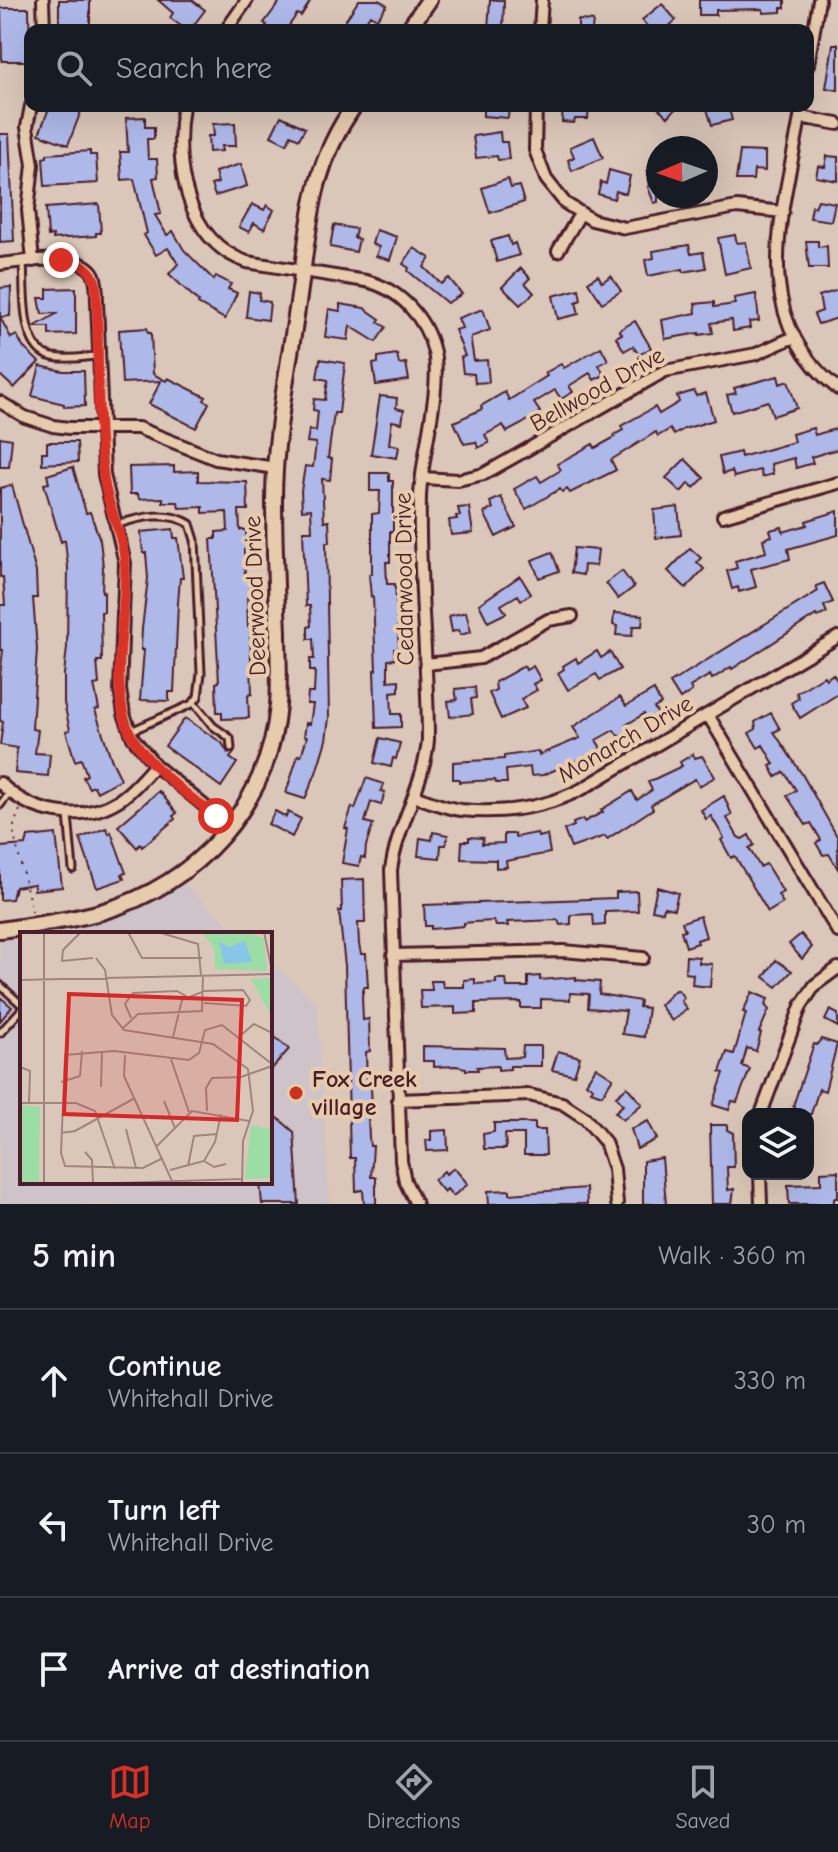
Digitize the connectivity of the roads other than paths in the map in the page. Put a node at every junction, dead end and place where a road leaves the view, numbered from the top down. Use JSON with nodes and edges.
{"nodes":[{"id":1,"x":43,"y":0,"type":"edge"},
{"id":2,"x":247,"y":0,"type":"edge"},
{"id":3,"x":429,"y":0,"type":"edge"},
{"id":4,"x":542,"y":0,"type":"edge"},
{"id":5,"x":819,"y":0,"type":"edge"},
{"id":6,"x":44,"y":24,"type":"edge"},
{"id":7,"x":230,"y":24,"type":"edge"},
{"id":8,"x":412,"y":24,"type":"edge"},
{"id":9,"x":540,"y":24,"type":"edge"},
{"id":10,"x":814,"y":26,"type":"edge"},
{"id":11,"x":30,"y":112,"type":"edge"},
{"id":12,"x":182,"y":112,"type":"edge"},
{"id":13,"x":350,"y":112,"type":"edge"},
{"id":14,"x":536,"y":112,"type":"edge"},
{"id":15,"x":801,"y":112,"type":"edge"},
{"id":16,"x":838,"y":124,"type":"edge"},
{"id":17,"x":783,"y":212,"type":"junction"},
{"id":18,"x":580,"y":214,"type":"junction"},
{"id":19,"x":558,"y":251,"type":"dead end"},
{"id":20,"x":28,"y":262,"type":"junction"},
{"id":21,"x":0,"y":264,"type":"edge"},
{"id":22,"x":302,"y":271,"type":"junction"},
{"id":23,"x":794,"y":337,"type":"junction"},
{"id":24,"x":98,"y":356,"type":"junction"},
{"id":25,"x":838,"y":389,"type":"edge"},
{"id":26,"x":0,"y":402,"type":"edge"},
{"id":27,"x":101,"y":427,"type":"junction"},
{"id":28,"x":275,"y":468,"type":"junction"},
{"id":29,"x":422,"y":478,"type":"junction"},
{"id":30,"x":838,"y":483,"type":"edge"},
{"id":31,"x":723,"y":516,"type":"dead end"},
{"id":32,"x":116,"y":525,"type":"junction"},
{"id":33,"x":572,"y":616,"type":"dead end"},
{"id":34,"x":838,"y":637,"type":"edge"},
{"id":35,"x":426,"y":664,"type":"junction"},
{"id":36,"x":194,"y":703,"type":"junction"},
{"id":37,"x":708,"y":715,"type":"junction"},
{"id":38,"x":130,"y":732,"type":"junction"},
{"id":39,"x":231,"y":748,"type":"dead end"},
{"id":40,"x":155,"y":765,"type":"junction"},
{"id":41,"x":0,"y":783,"type":"edge"},
{"id":42,"x":9,"y":792,"type":"junction"},
{"id":43,"x":414,"y":796,"type":"junction"},
{"id":44,"x":0,"y":805,"type":"edge"},
{"id":45,"x":68,"y":813,"type":"junction"},
{"id":46,"x":230,"y":827,"type":"junction"},
{"id":47,"x":73,"y":869,"type":"dead end"},
{"id":48,"x":0,"y":930,"type":"edge"},
{"id":49,"x":838,"y":932,"type":"edge"},
{"id":50,"x":393,"y":955,"type":"junction"},
{"id":51,"x":643,"y":958,"type":"dead end"},
{"id":52,"x":838,"y":968,"type":"edge"},
{"id":53,"x":0,"y":985,"type":"edge"},
{"id":54,"x":20,"y":1005,"type":"edge"},
{"id":55,"x":20,"y":1010,"type":"edge"},
{"id":56,"x":14,"y":1018,"type":"junction"},
{"id":57,"x":20,"y":1022,"type":"edge"},
{"id":58,"x":0,"y":1033,"type":"edge"},
{"id":59,"x":398,"y":1100,"type":"junction"},
{"id":60,"x":763,"y":1108,"type":"edge"},
{"id":61,"x":760,"y":1180,"type":"edge"},
{"id":62,"x":416,"y":1204,"type":"edge"},
{"id":63,"x":617,"y":1204,"type":"edge"},
{"id":64,"x":761,"y":1204,"type":"edge"}],
"edges":[{"from":1,"to":6,"type":"street"},
{"from":2,"to":7,"type":"street"},
{"from":3,"to":8,"type":"street"},
{"from":4,"to":9,"type":"street"},
{"from":5,"to":10,"type":"street"},
{"from":11,"to":20,"type":"street"},
{"from":12,"to":22,"type":"street","name":"Cedarwood Drive"},
{"from":13,"to":22,"type":"street","name":"Deerwood Drive"},
{"from":14,"to":18,"type":"street"},
{"from":15,"to":16,"type":"street"},
{"from":15,"to":17,"type":"street"},
{"from":17,"to":18,"type":"street"},
{"from":17,"to":23,"type":"street"},
{"from":18,"to":19,"type":"street"},
{"from":20,"to":21,"type":"street"},
{"from":20,"to":24,"type":"street"},
{"from":20,"to":24,"type":"lane"},
{"from":22,"to":28,"type":"street","name":"Deerwood Drive"},
{"from":22,"to":29,"type":"street","name":"Cedarwood Drive"},
{"from":23,"to":25,"type":"street"},
{"from":23,"to":29,"type":"street","name":"Bellwood Drive"},
{"from":24,"to":27,"type":"street"},
{"from":26,"to":27,"type":"street"},
{"from":27,"to":28,"type":"street"},
{"from":27,"to":32,"type":"street"},
{"from":28,"to":46,"type":"street","name":"Deerwood Drive"},
{"from":29,"to":35,"type":"street","name":"Cedarwood Drive"},
{"from":30,"to":31,"type":"street"},
{"from":32,"to":36,"type":"lane"},
{"from":32,"to":38,"type":"street"},
{"from":33,"to":35,"type":"street"},
{"from":34,"to":37,"type":"street","name":"Monarch Drive"},
{"from":35,"to":43,"type":"street","name":"Cedarwood Drive"},
{"from":36,"to":38,"type":"lane"},
{"from":36,"to":39,"type":"lane"},
{"from":37,"to":43,"type":"street","name":"Monarch Drive"},
{"from":37,"to":49,"type":"street"},
{"from":38,"to":40,"type":"street"},
{"from":40,"to":45,"type":"street"},
{"from":40,"to":46,"type":"street"},
{"from":41,"to":42,"type":"street"},
{"from":42,"to":44,"type":"lane"},
{"from":42,"to":45,"type":"street"},
{"from":43,"to":50,"type":"street","name":"Cedarwood Drive"},
{"from":45,"to":47,"type":"lane"},
{"from":46,"to":48,"type":"street","name":"Deerwood Drive"},
{"from":50,"to":51,"type":"street"},
{"from":50,"to":59,"type":"street","name":"Cedarwood Drive"},
{"from":52,"to":60,"type":"street"},
{"from":53,"to":54,"type":"lane"},
{"from":55,"to":56,"type":"lane"},
{"from":56,"to":57,"type":"lane"},
{"from":56,"to":58,"type":"lane"},
{"from":59,"to":62,"type":"street","name":"Cedarwood Drive"},
{"from":59,"to":63,"type":"street"},
{"from":61,"to":64,"type":"street"}]}
